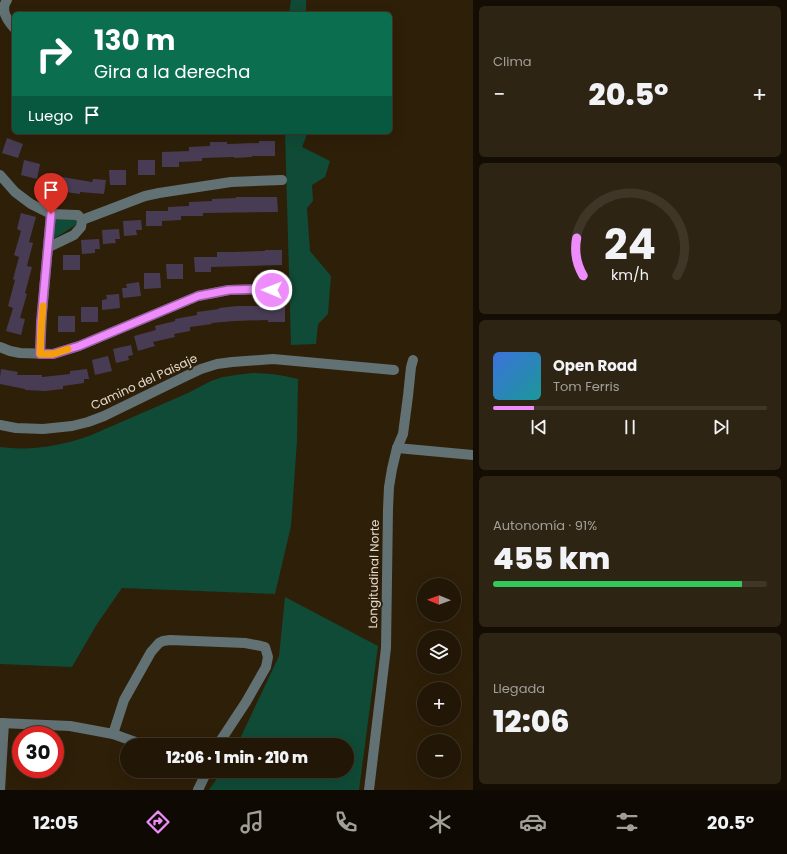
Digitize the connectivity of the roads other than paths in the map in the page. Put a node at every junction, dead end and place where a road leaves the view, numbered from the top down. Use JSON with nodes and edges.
{"nodes":[{"id":1,"x":7,"y":0,"type":"edge"},
{"id":2,"x":1,"y":10,"type":"edge"},
{"id":3,"x":12,"y":26,"type":"edge"},
{"id":4,"x":0,"y":175,"type":"edge"},
{"id":5,"x":282,"y":180,"type":"dead end"},
{"id":6,"x":51,"y":214,"type":"junction"},
{"id":7,"x":82,"y":220,"type":"junction"},
{"id":8,"x":49,"y":247,"type":"junction"},
{"id":9,"x":281,"y":291,"type":"dead end"},
{"id":10,"x":0,"y":347,"type":"edge"},
{"id":11,"x":40,"y":354,"type":"junction"},
{"id":12,"x":413,"y":360,"type":"dead end"},
{"id":13,"x":394,"y":370,"type":"dead end"},
{"id":14,"x":0,"y":425,"type":"edge"},
{"id":15,"x":397,"y":448,"type":"junction"},
{"id":16,"x":473,"y":455,"type":"edge"},
{"id":17,"x":2,"y":723,"type":"edge"},
{"id":18,"x":113,"y":734,"type":"junction"},
{"id":19,"x":124,"y":738,"type":"edge"},
{"id":20,"x":222,"y":738,"type":"edge"},
{"id":21,"x":204,"y":778,"type":"edge"},
{"id":22,"x":0,"y":790,"type":"edge"},
{"id":23,"x":198,"y":790,"type":"edge"},
{"id":24,"x":369,"y":790,"type":"edge"}],
"edges":[{"from":1,"to":2,"type":"street"},
{"from":2,"to":3,"type":"street"},
{"from":4,"to":6,"type":"street"},
{"from":5,"to":7,"type":"street"},
{"from":6,"to":7,"type":"street"},
{"from":6,"to":8,"type":"street"},
{"from":7,"to":8,"type":"street"},
{"from":8,"to":11,"type":"street"},
{"from":9,"to":11,"type":"street"},
{"from":10,"to":11,"type":"street"},
{"from":12,"to":15,"type":"street","name":"Longitudinal Norte"},
{"from":13,"to":14,"type":"street","name":"Camino del Paisaje"},
{"from":15,"to":16,"type":"street"},
{"from":15,"to":24,"type":"street","name":"Longitudinal Norte"},
{"from":17,"to":18,"type":"street"},
{"from":17,"to":22,"type":"street"},
{"from":18,"to":19,"type":"street"},
{"from":18,"to":20,"type":"street"},
{"from":21,"to":23,"type":"street"}]}
